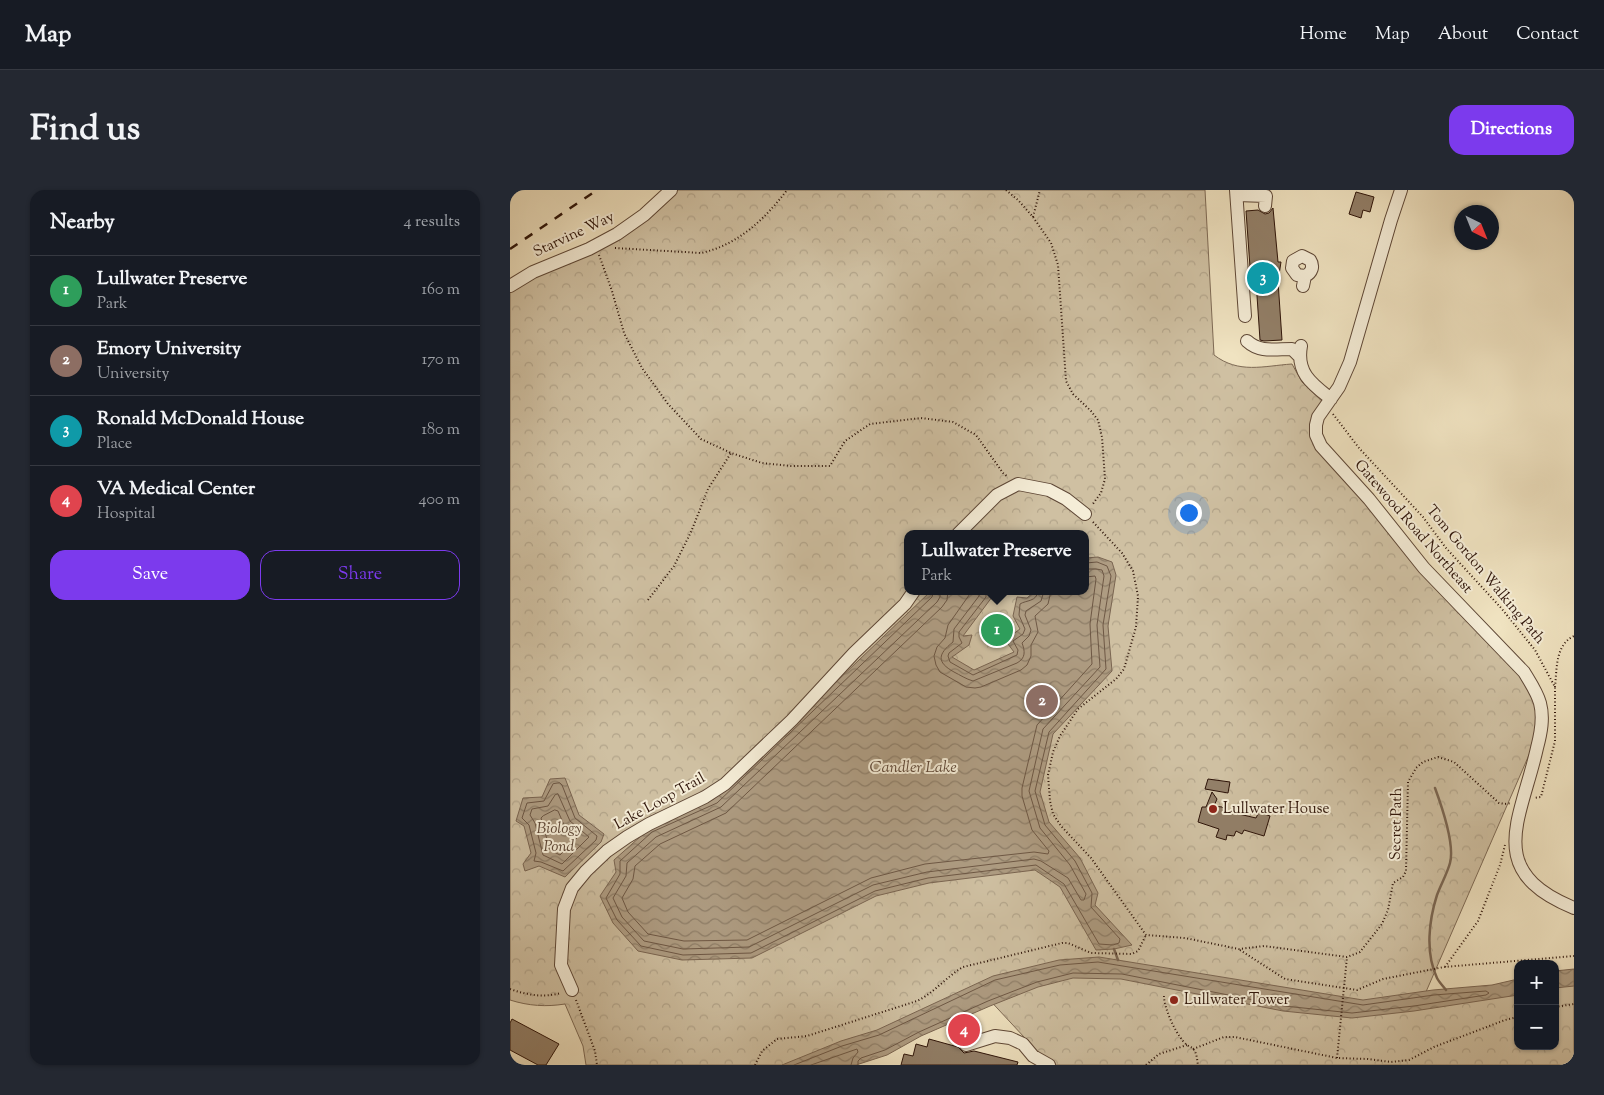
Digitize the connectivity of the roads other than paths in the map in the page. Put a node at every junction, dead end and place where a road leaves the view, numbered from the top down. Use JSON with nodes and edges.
{"nodes":[{"id":1,"x":671,"y":190,"type":"edge"},
{"id":2,"x":1401,"y":190,"type":"edge"},
{"id":3,"x":1236,"y":192,"type":"edge"},
{"id":4,"x":1265,"y":206,"type":"dead end"},
{"id":5,"x":510,"y":286,"type":"edge"},
{"id":6,"x":1245,"y":316,"type":"dead end"},
{"id":7,"x":1247,"y":341,"type":"dead end"},
{"id":8,"x":1329,"y":402,"type":"junction"},
{"id":9,"x":1085,"y":514,"type":"road end"},
{"id":10,"x":962,"y":530,"type":"edge"},
{"id":11,"x":911,"y":595,"type":"edge"},
{"id":12,"x":1574,"y":908,"type":"edge"},
{"id":13,"x":572,"y":990,"type":"road end"},
{"id":14,"x":966,"y":1045,"type":"dead end"},
{"id":15,"x":1050,"y":1065,"type":"edge"}],
"edges":[{"from":1,"to":5,"type":"street","name":"Starvine Way"},
{"from":2,"to":8,"type":"street","name":"Gatewood Road Northeast"},
{"from":3,"to":4,"type":"street"},
{"from":3,"to":6,"type":"street"},
{"from":7,"to":8,"type":"street"},
{"from":8,"to":12,"type":"street","name":"Gatewood Road Northeast"},
{"from":9,"to":10,"type":"street"},
{"from":11,"to":13,"type":"street","name":"Lake Loop Trail"},
{"from":14,"to":15,"type":"street"}]}
